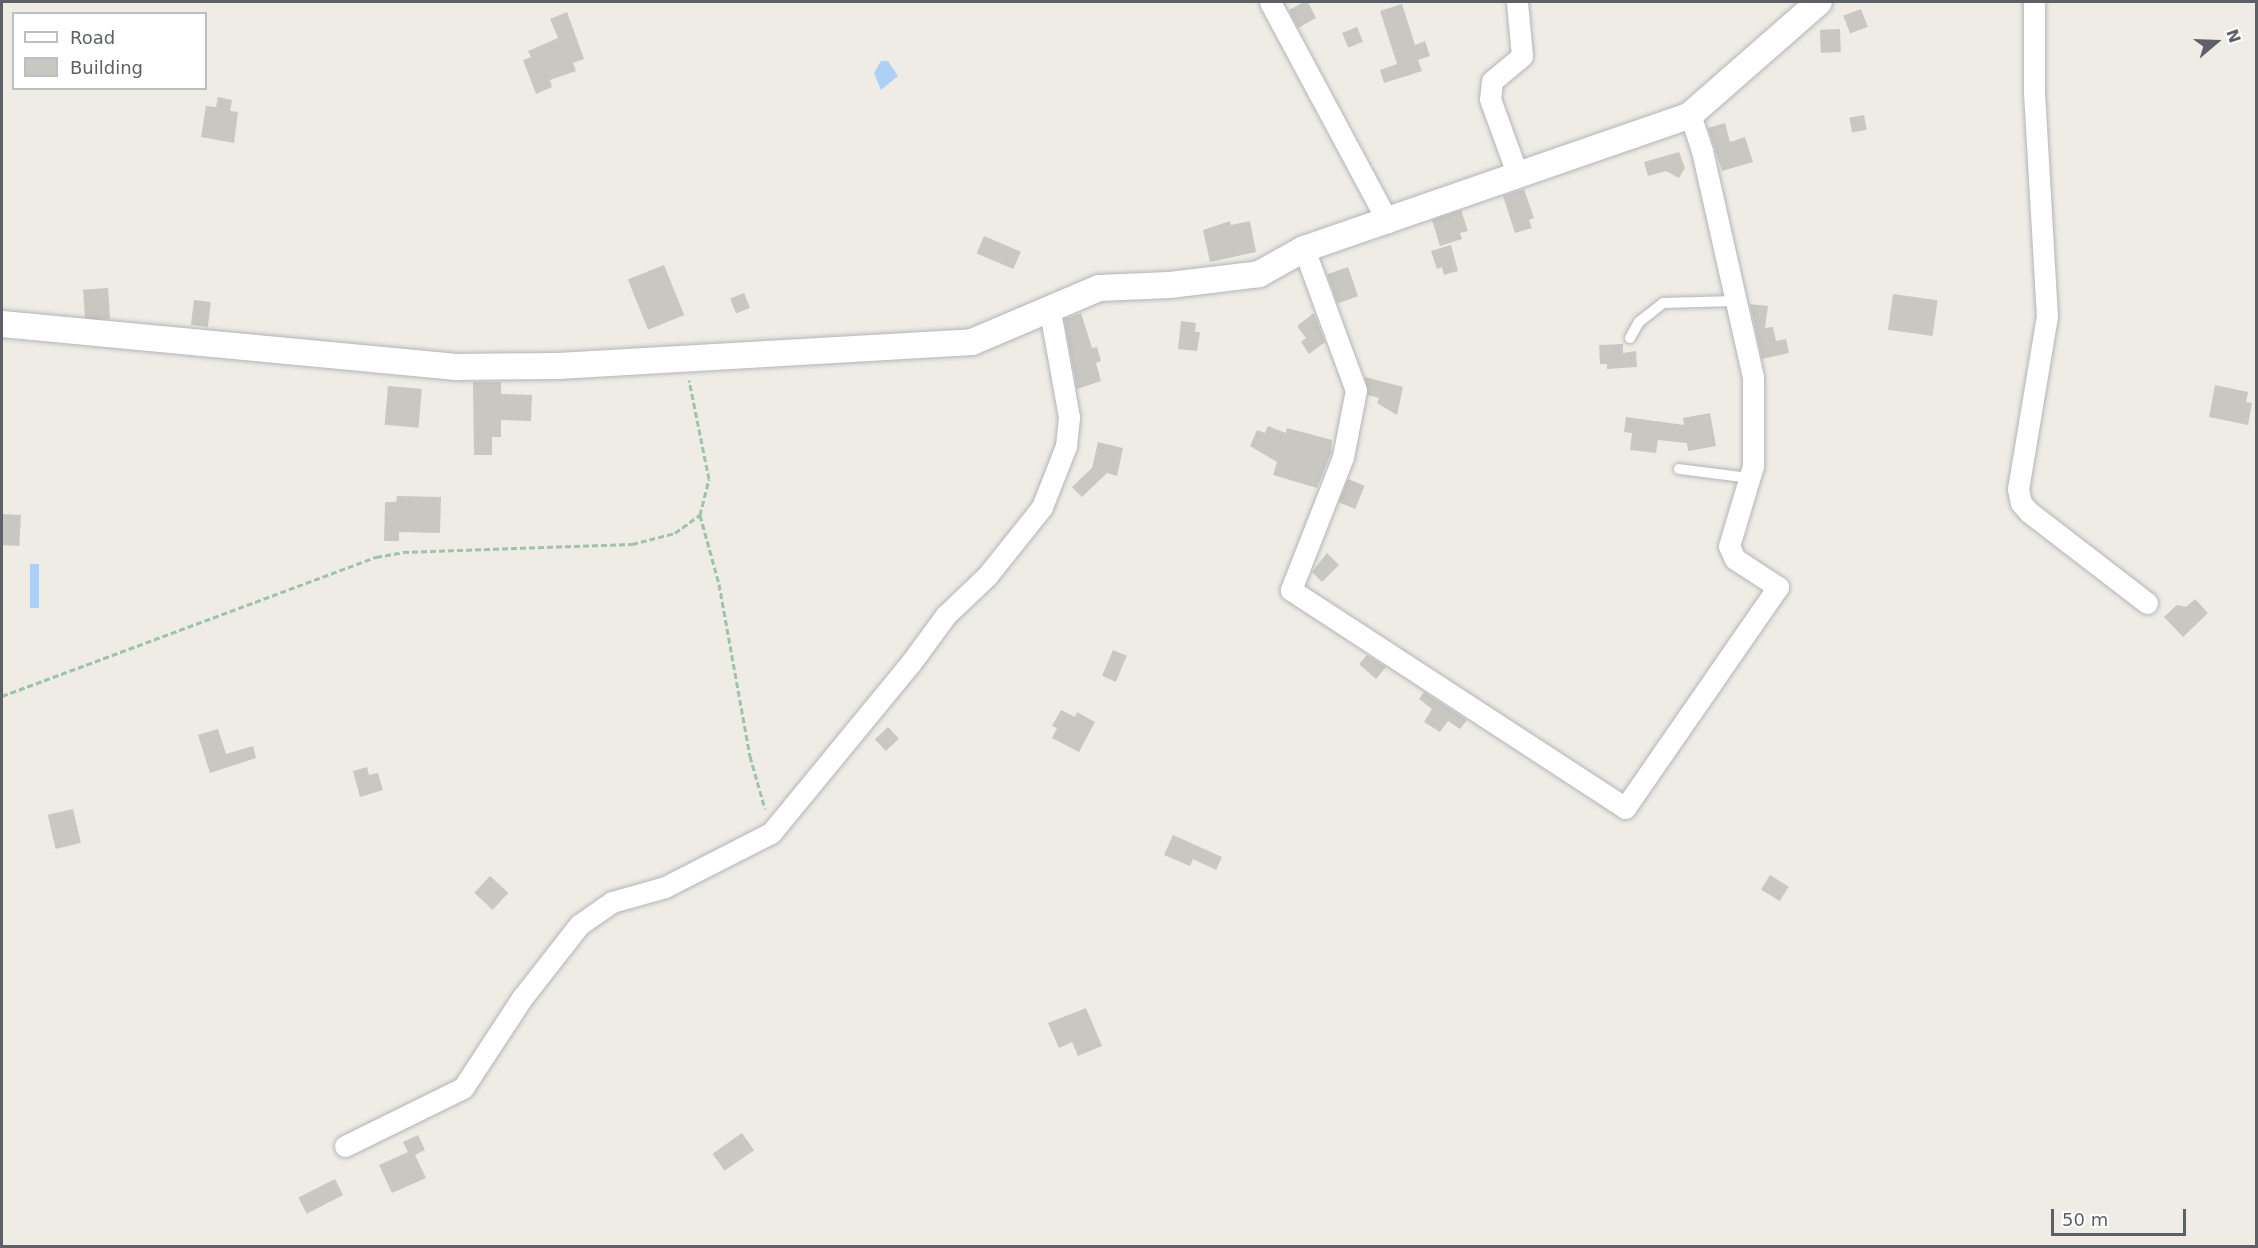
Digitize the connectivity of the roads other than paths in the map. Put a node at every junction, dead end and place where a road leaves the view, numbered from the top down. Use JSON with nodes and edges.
{"nodes":[{"id":1,"x":1270,"y":2,"type":"edge"},
{"id":2,"x":1517,"y":2,"type":"edge"},
{"id":3,"x":1819,"y":2,"type":"edge"},
{"id":4,"x":2034,"y":2,"type":"edge"},
{"id":5,"x":1690,"y":115,"type":"junction"},
{"id":6,"x":1518,"y":176,"type":"junction"},
{"id":7,"x":1388,"y":222,"type":"junction"},
{"id":8,"x":1304,"y":249,"type":"junction"},
{"id":9,"x":1736,"y":301,"type":"junction"},
{"id":10,"x":1050,"y":311,"type":"junction"},
{"id":11,"x":2,"y":324,"type":"edge"},
{"id":12,"x":1630,"y":338,"type":"dead end"},
{"id":13,"x":1679,"y":469,"type":"dead end"},
{"id":14,"x":1749,"y":478,"type":"junction"},
{"id":15,"x":2147,"y":603,"type":"dead end"},
{"id":16,"x":345,"y":1146,"type":"dead end"}],
"edges":[{"from":1,"to":7,"type":"street"},
{"from":2,"to":6,"type":"street"},
{"from":3,"to":5,"type":"street"},
{"from":4,"to":15,"type":"street"},
{"from":5,"to":6,"type":"street"},
{"from":5,"to":9,"type":"street"},
{"from":6,"to":7,"type":"street"},
{"from":7,"to":8,"type":"street"},
{"from":8,"to":10,"type":"street"},
{"from":8,"to":14,"type":"street"},
{"from":9,"to":12,"type":"lane"},
{"from":9,"to":14,"type":"street"},
{"from":10,"to":11,"type":"street"},
{"from":10,"to":16,"type":"street"},
{"from":13,"to":14,"type":"lane"}]}
